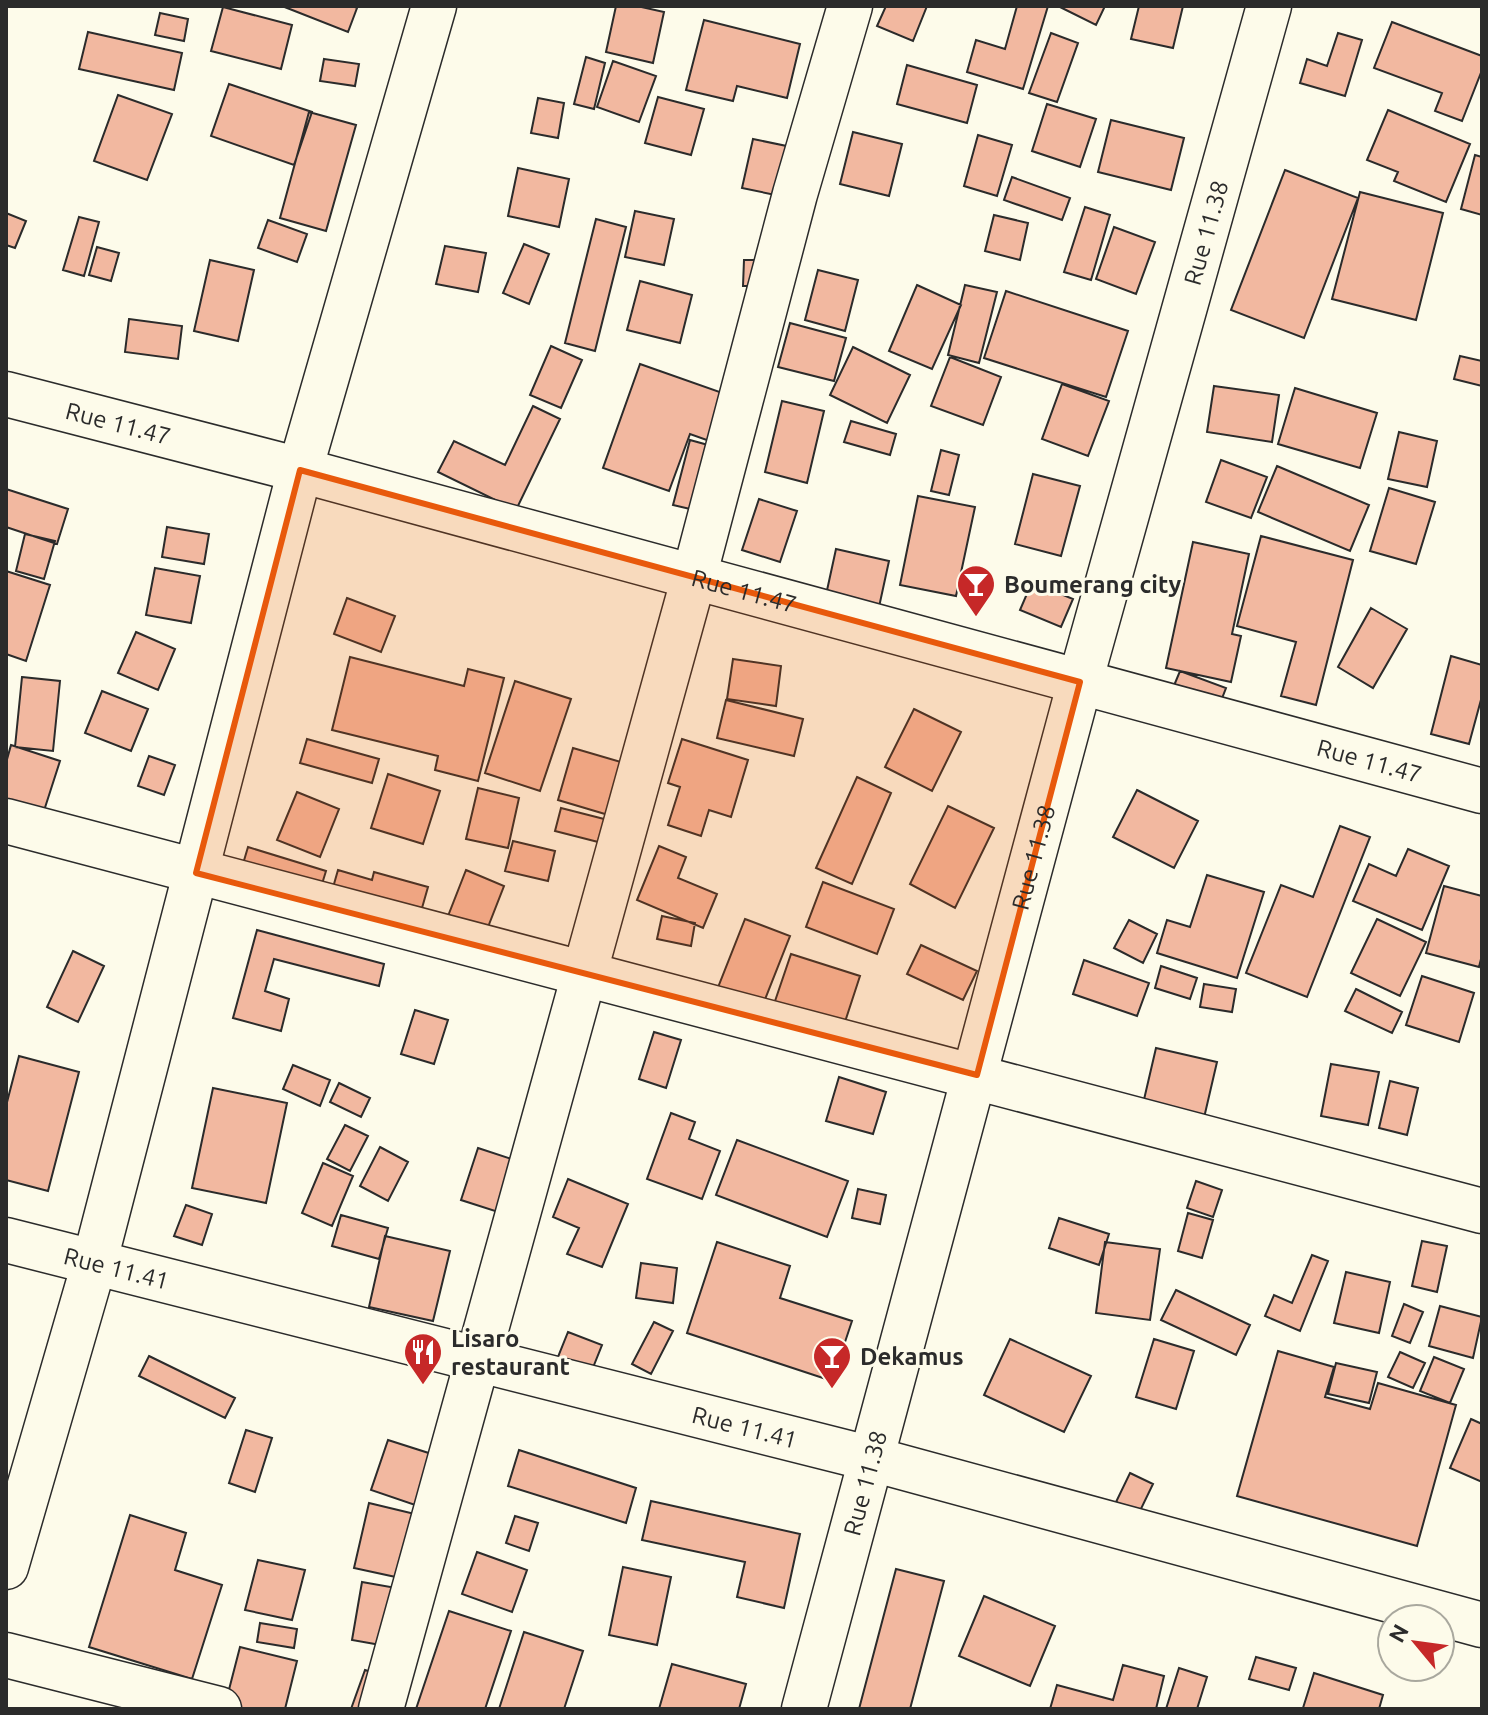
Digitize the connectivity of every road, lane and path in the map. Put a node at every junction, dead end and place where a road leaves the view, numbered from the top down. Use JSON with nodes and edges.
{"nodes":[{"id":1,"x":434,"y":6,"type":"edge"},
{"id":2,"x":850,"y":6,"type":"edge"},
{"id":3,"x":1269,"y":6,"type":"edge"},
{"id":4,"x":6,"y":394,"type":"edge"},
{"id":5,"x":300,"y":470,"type":"junction"},
{"id":6,"x":694,"y":577,"type":"junction"},
{"id":7,"x":1080,"y":682,"type":"junction"},
{"id":8,"x":1482,"y":791,"type":"edge"},
{"id":9,"x":6,"y":821,"type":"edge"},
{"id":10,"x":196,"y":873,"type":"junction"},
{"id":11,"x":584,"y":975,"type":"junction"},
{"id":12,"x":977,"y":1075,"type":"junction"},
{"id":13,"x":1482,"y":1211,"type":"edge"},
{"id":14,"x":6,"y":1240,"type":"edge"},
{"id":15,"x":94,"y":1264,"type":"junction"},
{"id":16,"x":478,"y":1359,"type":"junction"},
{"id":17,"x":872,"y":1459,"type":"junction"},
{"id":18,"x":6,"y":1567,"type":"edge"},
{"id":19,"x":1482,"y":1625,"type":"edge"},
{"id":20,"x":6,"y":1655,"type":"edge"},
{"id":21,"x":219,"y":1709,"type":"edge"},
{"id":22,"x":381,"y":1709,"type":"edge"},
{"id":23,"x":804,"y":1709,"type":"edge"}],
"edges":[{"from":1,"to":5,"type":"street"},
{"from":2,"to":6,"type":"street"},
{"from":3,"to":7,"type":"street","name":"Rue 11.38"},
{"from":4,"to":5,"type":"street","name":"Rue 11.47"},
{"from":5,"to":6,"type":"street","name":"Rue 11.47"},
{"from":5,"to":10,"type":"street"},
{"from":6,"to":7,"type":"street","name":"Rue 11.47"},
{"from":6,"to":11,"type":"street"},
{"from":7,"to":8,"type":"street","name":"Rue 11.47"},
{"from":7,"to":12,"type":"street","name":"Rue 11.38"},
{"from":9,"to":10,"type":"street"},
{"from":10,"to":11,"type":"street"},
{"from":10,"to":15,"type":"street"},
{"from":11,"to":12,"type":"street"},
{"from":11,"to":16,"type":"street"},
{"from":12,"to":13,"type":"street"},
{"from":12,"to":17,"type":"street","name":"Rue 11.38"},
{"from":14,"to":15,"type":"street","name":"Rue 11.41"},
{"from":15,"to":16,"type":"street","name":"Rue 11.41"},
{"from":15,"to":18,"type":"street"},
{"from":16,"to":17,"type":"street","name":"Rue 11.41"},
{"from":16,"to":22,"type":"street"},
{"from":17,"to":19,"type":"street","name":"Rue 11.41"},
{"from":17,"to":23,"type":"street","name":"Rue 11.38"},
{"from":20,"to":21,"type":"street"}]}
